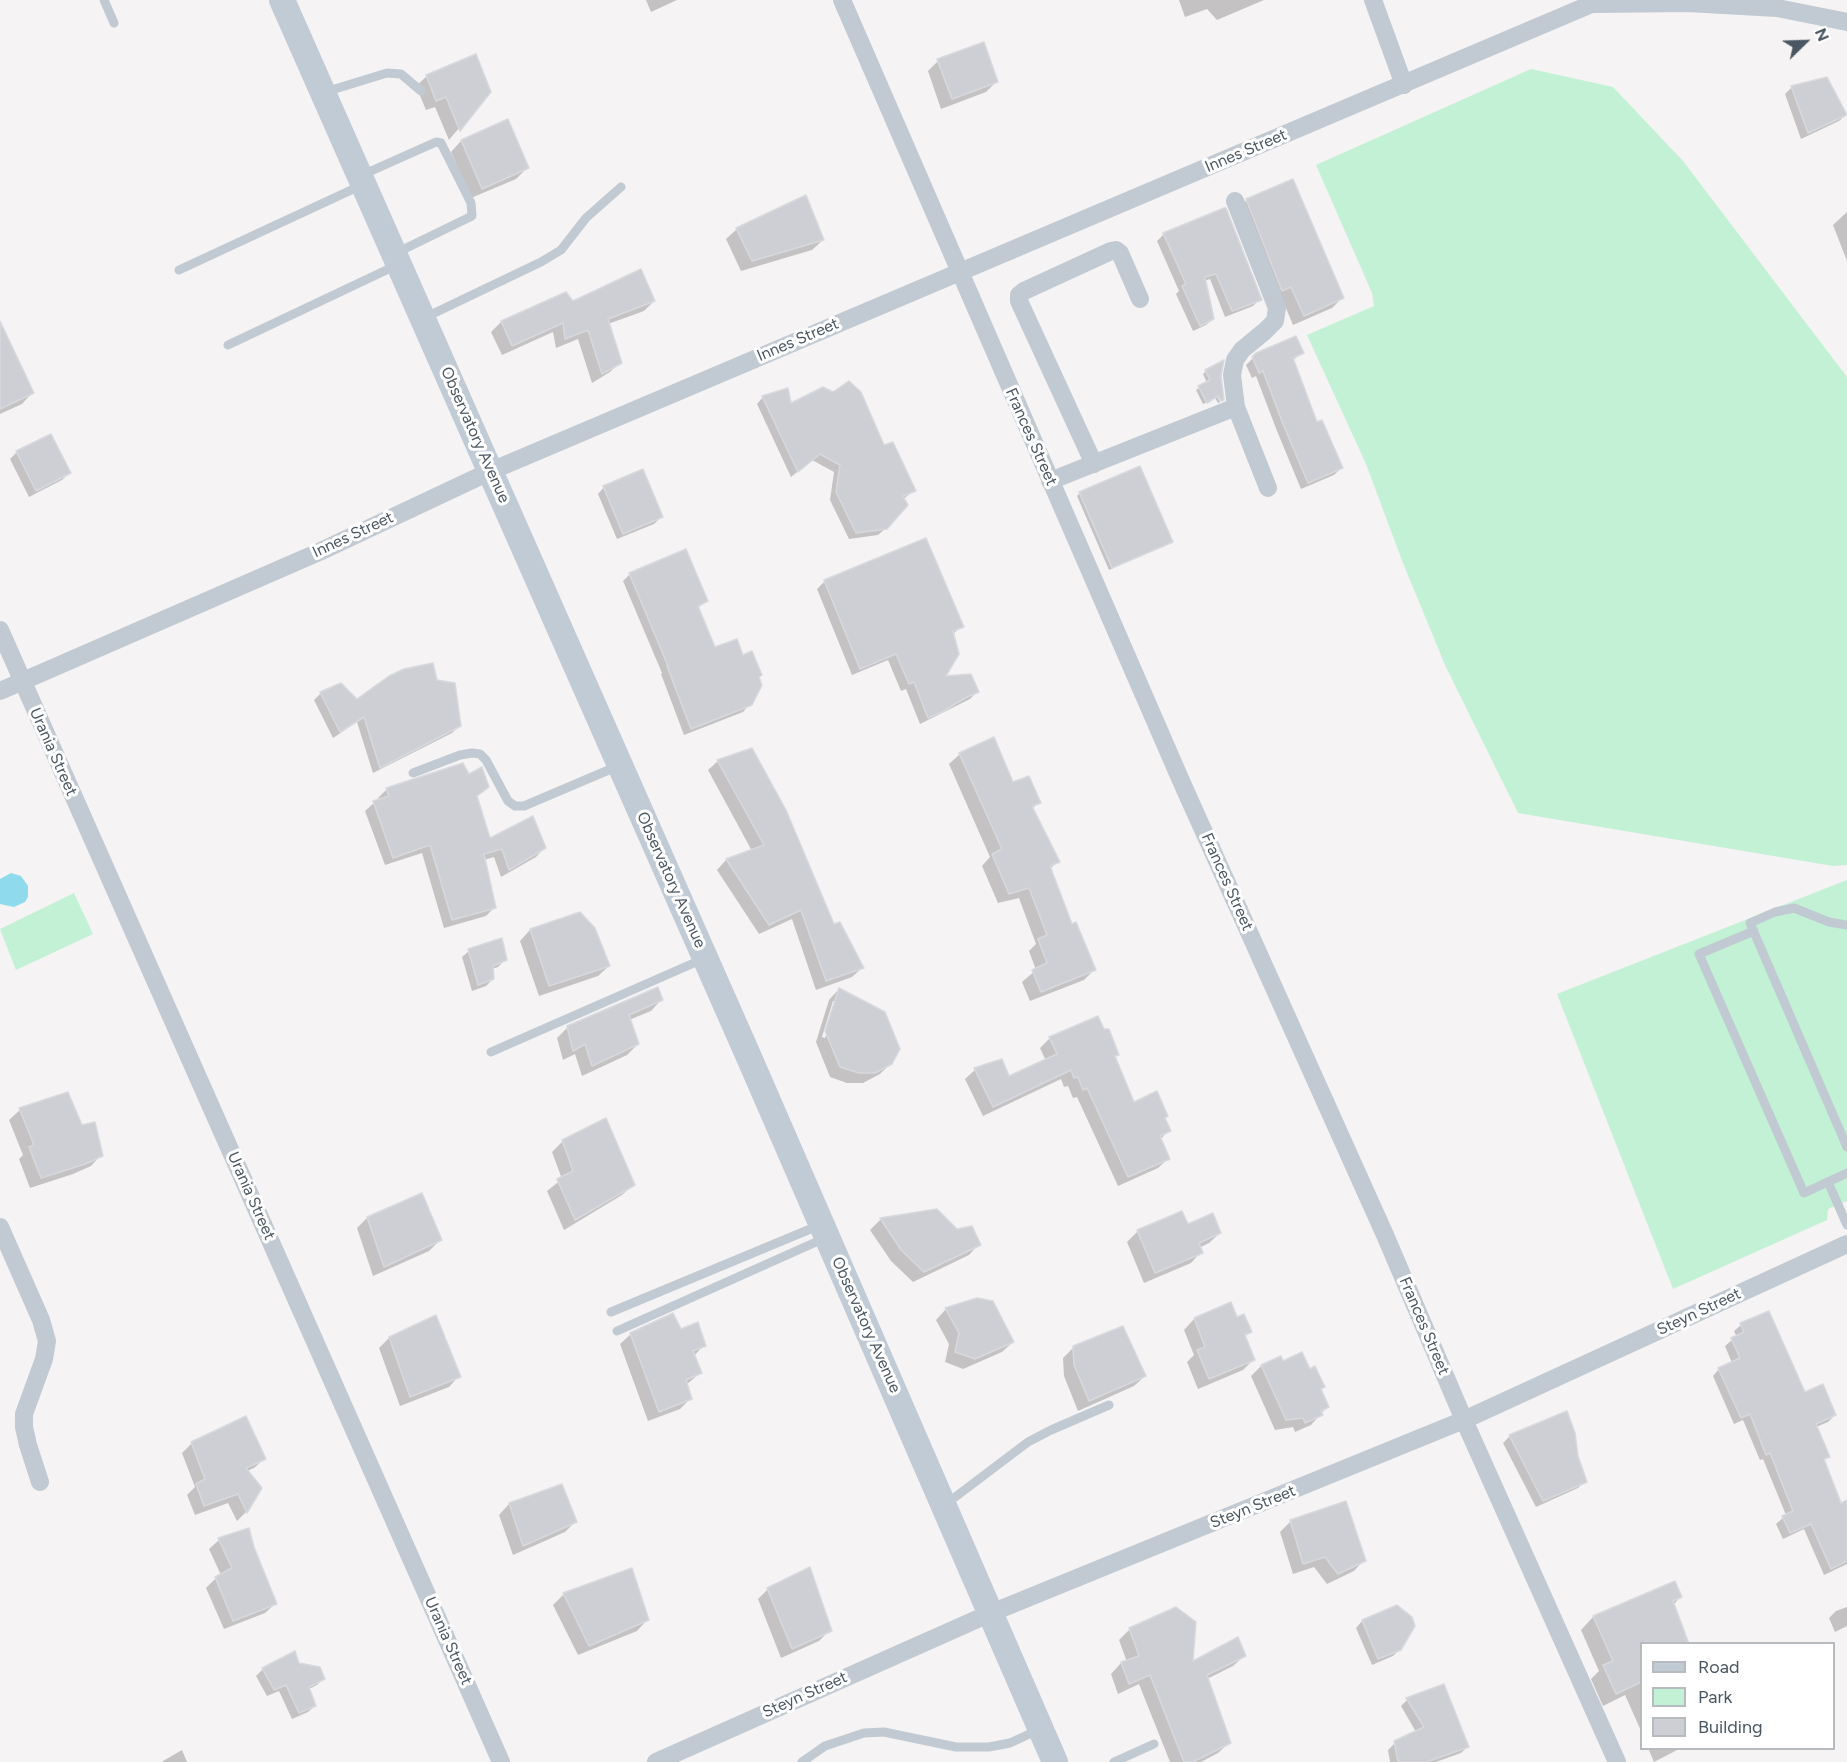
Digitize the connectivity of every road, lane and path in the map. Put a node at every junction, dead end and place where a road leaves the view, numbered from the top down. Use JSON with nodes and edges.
{"nodes":[{"id":1,"x":104,"y":0,"type":"edge"},
{"id":2,"x":282,"y":0,"type":"edge"},
{"id":3,"x":842,"y":0,"type":"edge"},
{"id":4,"x":1373,"y":0,"type":"edge"},
{"id":5,"x":1597,"y":2,"type":"edge"},
{"id":6,"x":1847,"y":22,"type":"edge"},
{"id":7,"x":114,"y":23,"type":"dead end"},
{"id":8,"x":1404,"y":85,"type":"junction"},
{"id":9,"x":421,"y":91,"type":"dead end"},
{"id":10,"x":323,"y":93,"type":"junction"},
{"id":11,"x":362,"y":180,"type":"junction"},
{"id":12,"x":621,"y":187,"type":"dead end"},
{"id":13,"x":1235,"y":201,"type":"dead end"},
{"id":14,"x":397,"y":259,"type":"junction"},
{"id":15,"x":179,"y":270,"type":"dead end"},
{"id":16,"x":960,"y":272,"type":"junction"},
{"id":17,"x":1140,"y":299,"type":"dead end"},
{"id":18,"x":424,"y":319,"type":"junction"},
{"id":19,"x":228,"y":345,"type":"dead end"},
{"id":20,"x":1236,"y":407,"type":"junction"},
{"id":21,"x":1094,"y":464,"type":"junction"},
{"id":22,"x":491,"y":471,"type":"junction"},
{"id":23,"x":1050,"y":482,"type":"junction"},
{"id":24,"x":1268,"y":488,"type":"dead end"},
{"id":25,"x":0,"y":630,"type":"edge"},
{"id":26,"x":22,"y":681,"type":"junction"},
{"id":27,"x":0,"y":690,"type":"edge"},
{"id":28,"x":620,"y":765,"type":"junction"},
{"id":29,"x":413,"y":773,"type":"dead end"},
{"id":30,"x":1847,"y":924,"type":"edge"},
{"id":31,"x":1754,"y":931,"type":"junction"},
{"id":32,"x":706,"y":958,"type":"junction"},
{"id":33,"x":491,"y":1052,"type":"dead end"},
{"id":34,"x":1847,"y":1147,"type":"edge"},
{"id":35,"x":1847,"y":1173,"type":"edge"},
{"id":36,"x":1828,"y":1182,"type":"junction"},
{"id":37,"x":1847,"y":1224,"type":"edge"},
{"id":38,"x":0,"y":1227,"type":"edge"},
{"id":39,"x":824,"y":1230,"type":"junction"},
{"id":40,"x":1847,"y":1244,"type":"edge"},
{"id":41,"x":611,"y":1312,"type":"dead end"},
{"id":42,"x":617,"y":1331,"type":"dead end"},
{"id":43,"x":1109,"y":1405,"type":"dead end"},
{"id":44,"x":1464,"y":1420,"type":"junction"},
{"id":45,"x":40,"y":1482,"type":"dead end"},
{"id":46,"x":944,"y":1505,"type":"junction"},
{"id":47,"x":992,"y":1613,"type":"junction"},
{"id":48,"x":1041,"y":1729,"type":"junction"},
{"id":49,"x":1154,"y":1744,"type":"dead end"},
{"id":50,"x":501,"y":1762,"type":"edge"},
{"id":51,"x":656,"y":1762,"type":"edge"},
{"id":52,"x":802,"y":1762,"type":"edge"},
{"id":53,"x":1055,"y":1762,"type":"edge"},
{"id":54,"x":1114,"y":1762,"type":"edge"},
{"id":55,"x":1617,"y":1762,"type":"edge"}],
"edges":[{"from":1,"to":7,"type":"lane"},
{"from":2,"to":10,"type":"main road","name":"Observatory Avenue"},
{"from":3,"to":16,"type":"street","name":"Frances Street"},
{"from":4,"to":8,"type":"street"},
{"from":5,"to":6,"type":"street"},
{"from":5,"to":8,"type":"street","name":"Innes Street"},
{"from":8,"to":16,"type":"street","name":"Innes Street"},
{"from":9,"to":10,"type":"lane"},
{"from":10,"to":11,"type":"main road","name":"Observatory Avenue"},
{"from":11,"to":14,"type":"main road","name":"Observatory Avenue"},
{"from":11,"to":14,"type":"lane"},
{"from":11,"to":15,"type":"lane"},
{"from":12,"to":18,"type":"lane"},
{"from":13,"to":20,"type":"street"},
{"from":14,"to":18,"type":"main road","name":"Observatory Avenue"},
{"from":14,"to":19,"type":"lane"},
{"from":16,"to":22,"type":"street","name":"Innes Street"},
{"from":16,"to":23,"type":"street","name":"Frances Street"},
{"from":17,"to":21,"type":"street"},
{"from":18,"to":22,"type":"main road","name":"Observatory Avenue"},
{"from":20,"to":21,"type":"street"},
{"from":20,"to":24,"type":"street"},
{"from":21,"to":23,"type":"street"},
{"from":22,"to":26,"type":"street","name":"Innes Street"},
{"from":22,"to":28,"type":"main road","name":"Observatory Avenue"},
{"from":23,"to":44,"type":"street","name":"Frances Street"},
{"from":25,"to":26,"type":"street","name":"Urania Street"},
{"from":26,"to":27,"type":"street","name":"Innes Street"},
{"from":26,"to":50,"type":"street","name":"Urania Street"},
{"from":28,"to":29,"type":"lane"},
{"from":28,"to":32,"type":"main road","name":"Observatory Avenue"},
{"from":30,"to":31,"type":"lane"},
{"from":31,"to":34,"type":"lane"},
{"from":31,"to":36,"type":"lane"},
{"from":32,"to":33,"type":"lane"},
{"from":32,"to":39,"type":"main road","name":"Observatory Avenue"},
{"from":35,"to":36,"type":"lane"},
{"from":36,"to":37,"type":"lane"},
{"from":38,"to":45,"type":"street"},
{"from":39,"to":41,"type":"lane"},
{"from":39,"to":42,"type":"lane"},
{"from":39,"to":46,"type":"main road","name":"Observatory Avenue"},
{"from":40,"to":44,"type":"street","name":"Steyn Street"},
{"from":43,"to":46,"type":"lane"},
{"from":44,"to":47,"type":"street","name":"Steyn Street"},
{"from":44,"to":55,"type":"street","name":"Frances Street"},
{"from":46,"to":47,"type":"main road","name":"Observatory Avenue"},
{"from":47,"to":48,"type":"main road","name":"Observatory Avenue"},
{"from":47,"to":51,"type":"street","name":"Steyn Street"},
{"from":48,"to":52,"type":"lane"},
{"from":48,"to":53,"type":"main road","name":"Observatory Avenue"},
{"from":49,"to":54,"type":"lane"}]}
